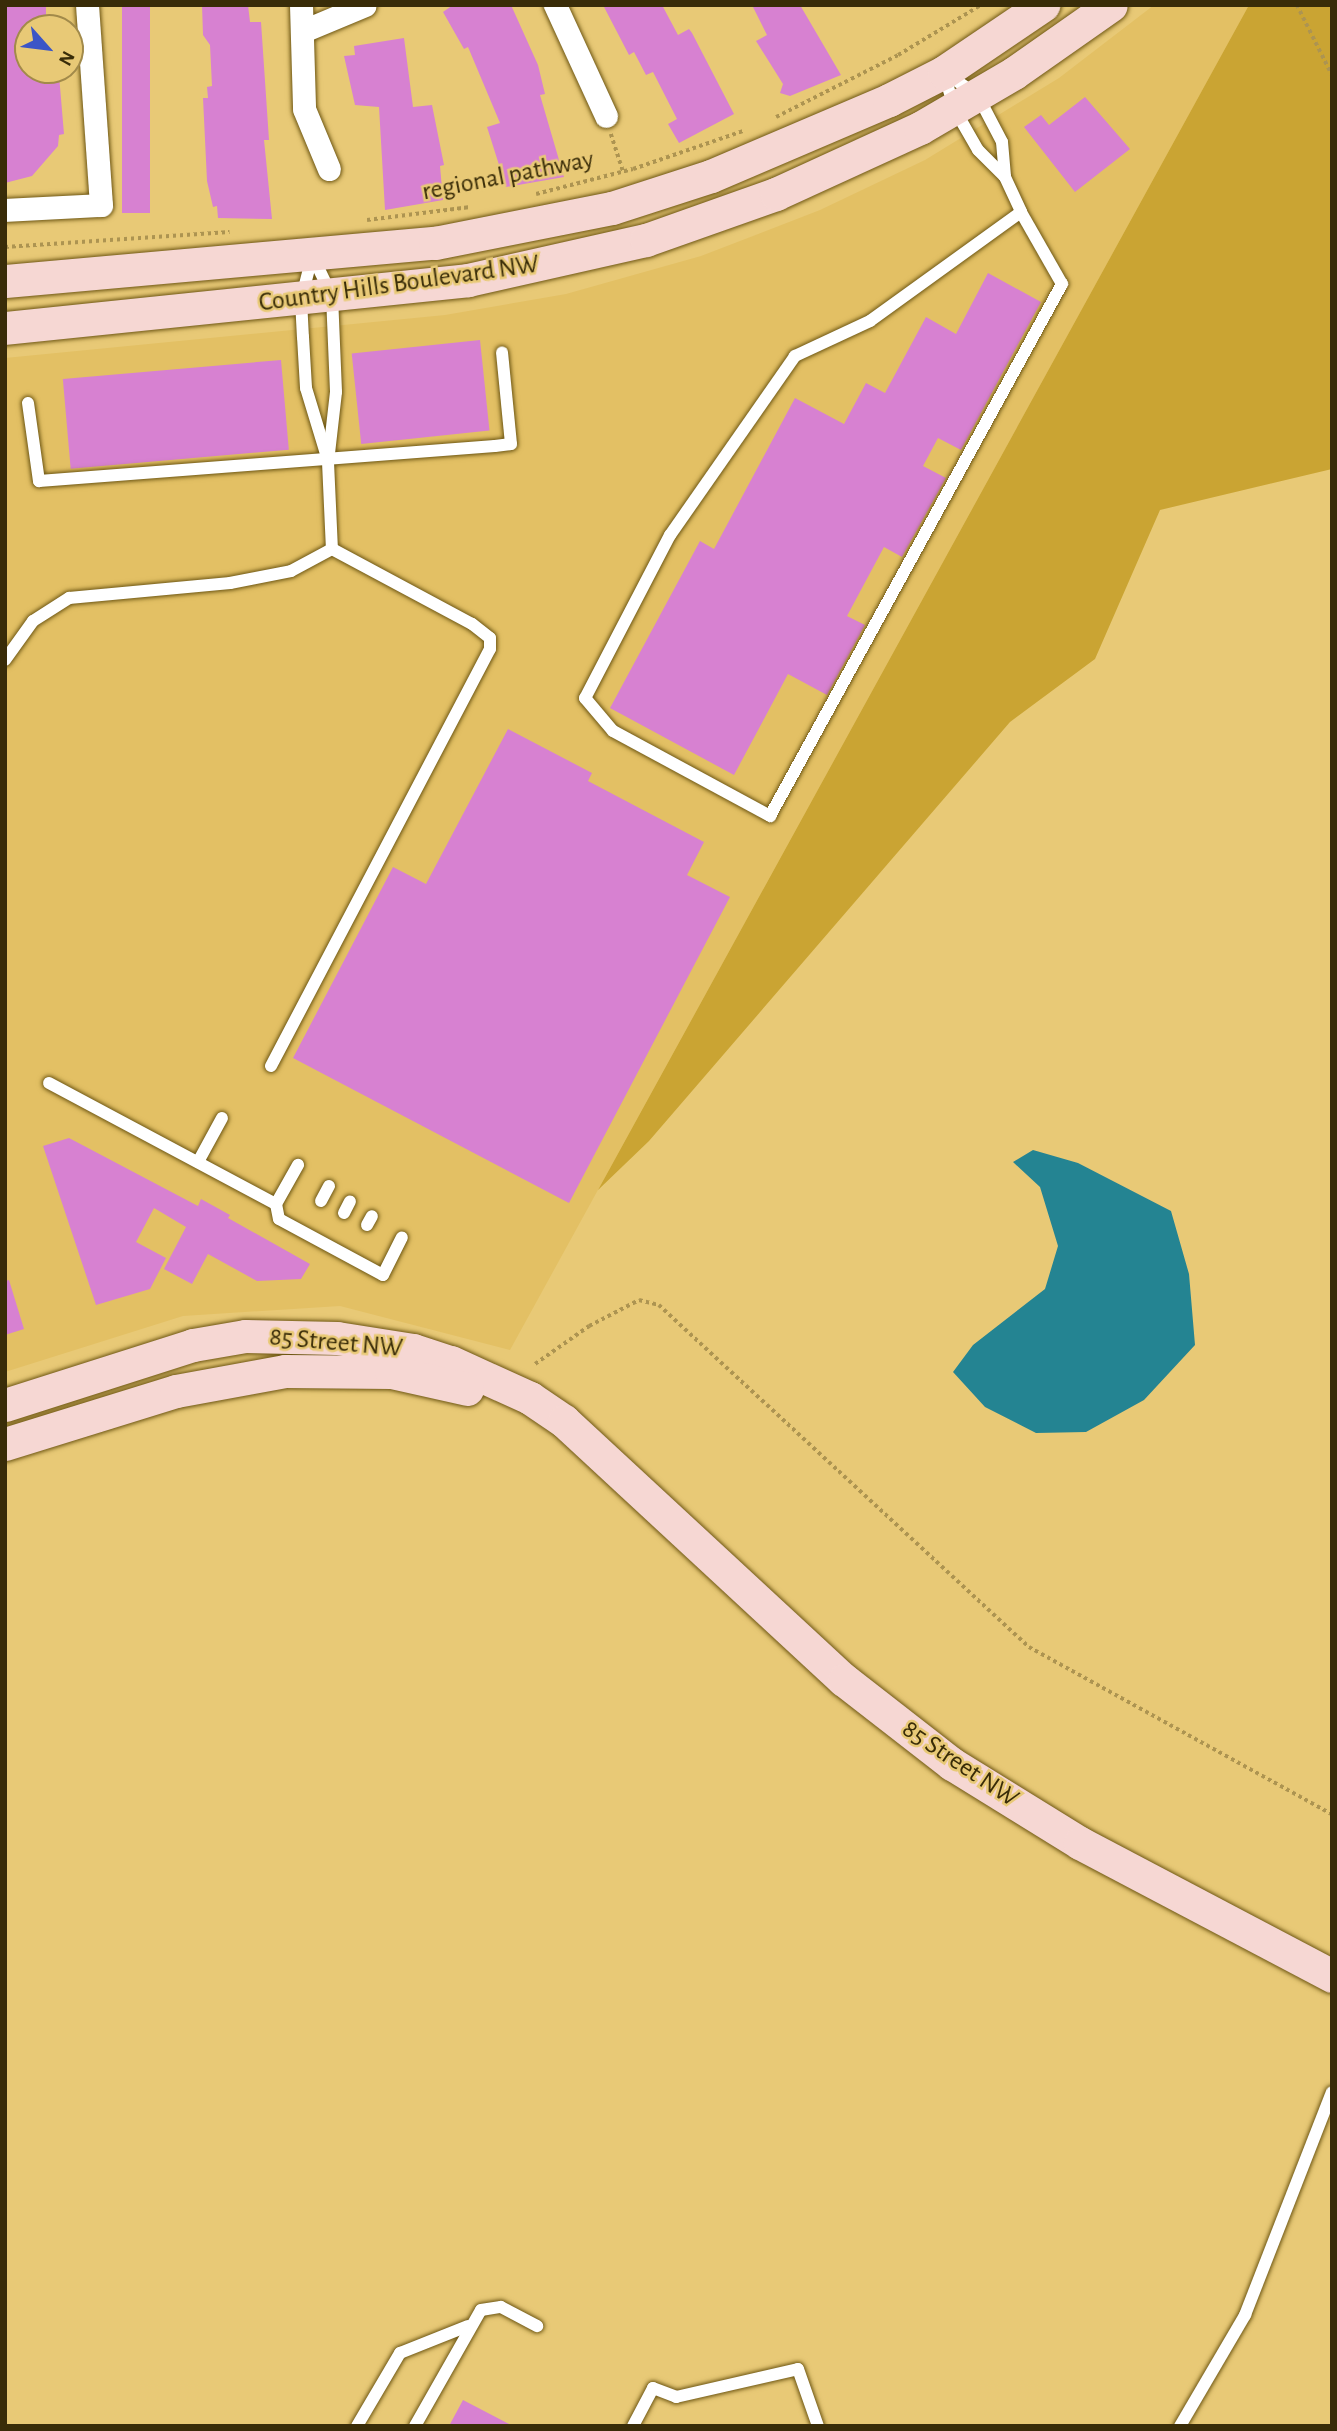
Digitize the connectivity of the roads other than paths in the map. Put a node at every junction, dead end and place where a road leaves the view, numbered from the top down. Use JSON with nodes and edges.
{"nodes":[{"id":1,"x":87,"y":5,"type":"edge"},
{"id":2,"x":301,"y":5,"type":"edge"},
{"id":3,"x":365,"y":5,"type":"edge"},
{"id":4,"x":555,"y":5,"type":"edge"},
{"id":5,"x":1043,"y":5,"type":"edge"},
{"id":6,"x":1111,"y":5,"type":"edge"},
{"id":7,"x":303,"y":31,"type":"junction"},
{"id":8,"x":944,"y":72,"type":"junction"},
{"id":9,"x":966,"y":103,"type":"junction"},
{"id":10,"x":606,"y":116,"type":"road end"},
{"id":11,"x":329,"y":169,"type":"dead end"},
{"id":12,"x":1005,"y":177,"type":"junction"},
{"id":13,"x":5,"y":210,"type":"edge"},
{"id":14,"x":1021,"y":212,"type":"junction"},
{"id":15,"x":312,"y":257,"type":"junction"},
{"id":16,"x":5,"y":281,"type":"edge"},
{"id":17,"x":316,"y":298,"type":"junction"},
{"id":18,"x":5,"y":328,"type":"edge"},
{"id":19,"x":502,"y":352,"type":"dead end"},
{"id":20,"x":28,"y":403,"type":"dead end"},
{"id":21,"x":328,"y":461,"type":"junction"},
{"id":22,"x":332,"y":549,"type":"junction"},
{"id":23,"x":5,"y":660,"type":"edge"},
{"id":24,"x":271,"y":1066,"type":"dead end"},
{"id":25,"x":49,"y":1083,"type":"dead end"},
{"id":26,"x":222,"y":1118,"type":"dead end"},
{"id":27,"x":198,"y":1162,"type":"junction"},
{"id":28,"x":298,"y":1165,"type":"dead end"},
{"id":29,"x":329,"y":1186,"type":"dead end"},
{"id":30,"x":321,"y":1201,"type":"dead end"},
{"id":31,"x":276,"y":1204,"type":"junction"},
{"id":32,"x":402,"y":1237,"type":"dead end"},
{"id":33,"x":5,"y":1405,"type":"edge"},
{"id":34,"x":5,"y":1444,"type":"edge"},
{"id":35,"x":634,"y":1486,"type":"junction"},
{"id":36,"x":1332,"y":1976,"type":"edge"},
{"id":37,"x":1332,"y":2092,"type":"edge"},
{"id":38,"x":468,"y":2326,"type":"junction"},
{"id":39,"x":537,"y":2326,"type":"dead end"},
{"id":40,"x":357,"y":2426,"type":"edge"},
{"id":41,"x":415,"y":2426,"type":"edge"},
{"id":42,"x":633,"y":2426,"type":"edge"},
{"id":43,"x":818,"y":2426,"type":"edge"},
{"id":44,"x":1180,"y":2426,"type":"edge"}],
"edges":[{"from":1,"to":13,"type":"street"},
{"from":2,"to":7,"type":"street"},
{"from":3,"to":7,"type":"street"},
{"from":4,"to":10,"type":"street"},
{"from":5,"to":8,"type":"main road","name":"Country Hills Boulevard NW"},
{"from":6,"to":9,"type":"main road","name":"Country Hills Boulevard NW"},
{"from":7,"to":11,"type":"street"},
{"from":8,"to":9,"type":"lane"},
{"from":8,"to":9,"type":"lane"},
{"from":8,"to":15,"type":"main road","name":"Country Hills Boulevard NW"},
{"from":9,"to":12,"type":"lane"},
{"from":9,"to":12,"type":"lane"},
{"from":9,"to":17,"type":"main road","name":"Country Hills Boulevard NW"},
{"from":12,"to":14,"type":"lane"},
{"from":14,"to":14,"type":"lane"},
{"from":15,"to":16,"type":"main road","name":"Country Hills Boulevard NW"},
{"from":15,"to":17,"type":"lane"},
{"from":15,"to":17,"type":"lane"},
{"from":17,"to":18,"type":"main road","name":"Country Hills Boulevard NW"},
{"from":17,"to":21,"type":"lane"},
{"from":17,"to":21,"type":"lane"},
{"from":19,"to":21,"type":"lane"},
{"from":20,"to":21,"type":"lane"},
{"from":21,"to":22,"type":"lane"},
{"from":22,"to":23,"type":"lane"},
{"from":22,"to":24,"type":"lane"},
{"from":25,"to":27,"type":"lane"},
{"from":26,"to":27,"type":"lane"},
{"from":27,"to":31,"type":"lane"},
{"from":28,"to":31,"type":"lane"},
{"from":29,"to":30,"type":"lane"},
{"from":31,"to":32,"type":"lane"},
{"from":33,"to":35,"type":"main road","name":"85 Street NW"},
{"from":34,"to":35,"type":"main road","name":"85 Street NW"},
{"from":35,"to":36,"type":"main road","name":"85 Street NW"},
{"from":37,"to":44,"type":"lane"},
{"from":38,"to":39,"type":"lane"},
{"from":38,"to":40,"type":"lane"},
{"from":38,"to":41,"type":"lane"},
{"from":42,"to":43,"type":"lane"}]}
